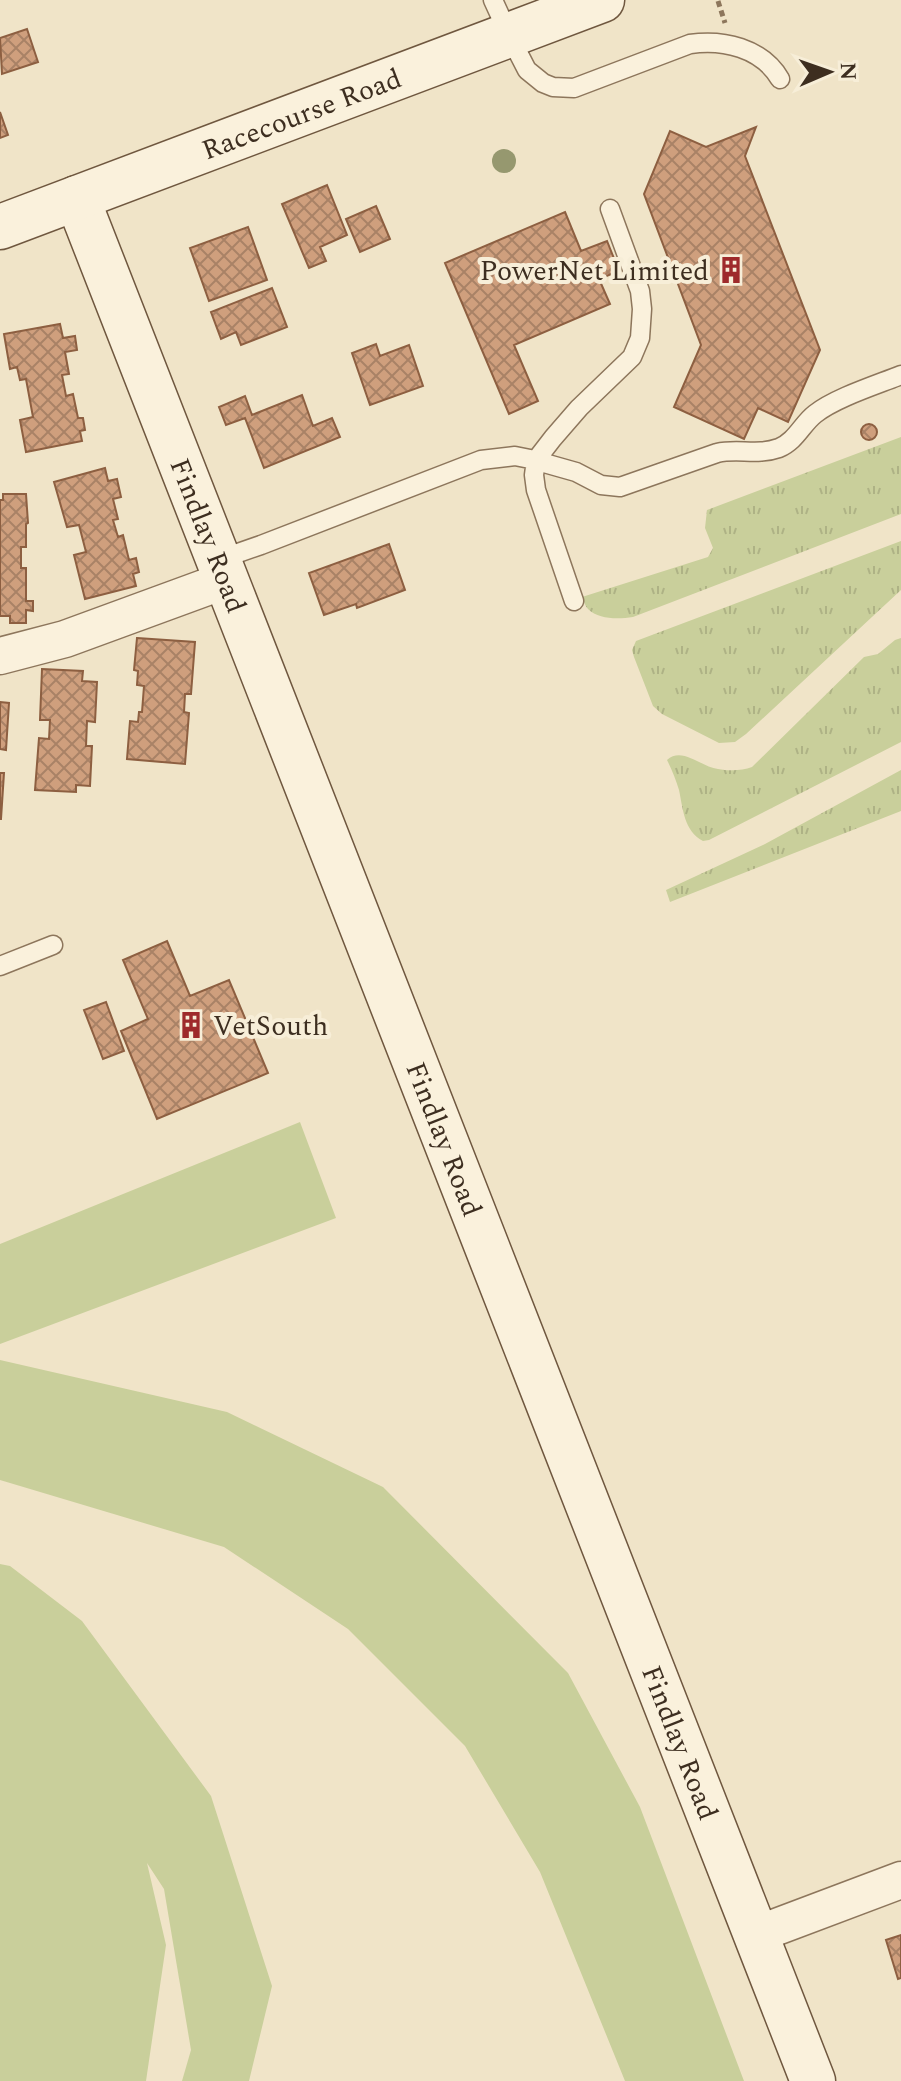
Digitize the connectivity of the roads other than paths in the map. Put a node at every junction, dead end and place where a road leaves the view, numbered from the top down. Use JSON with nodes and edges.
{"nodes":[{"id":1,"x":602,"y":0,"type":"edge"},
{"id":2,"x":501,"y":18,"type":"edge"},
{"id":3,"x":780,"y":79,"type":"dead end"},
{"id":4,"x":77,"y":198,"type":"junction"},
{"id":5,"x":610,"y":209,"type":"dead end"},
{"id":6,"x":0,"y":227,"type":"edge"},
{"id":7,"x":901,"y":375,"type":"edge"},
{"id":8,"x":536,"y":460,"type":"junction"},
{"id":9,"x":222,"y":570,"type":"junction"},
{"id":10,"x":574,"y":601,"type":"dead end"},
{"id":11,"x":0,"y":656,"type":"edge"},
{"id":12,"x":53,"y":945,"type":"dead end"},
{"id":13,"x":0,"y":966,"type":"edge"},
{"id":14,"x":901,"y":1880,"type":"edge"},
{"id":15,"x":755,"y":1935,"type":"junction"},
{"id":16,"x":813,"y":2081,"type":"edge"}],
"edges":[{"from":1,"to":2,"type":"street","name":"Racecourse Road"},
{"from":2,"to":3,"type":"lane"},
{"from":2,"to":4,"type":"street","name":"Racecourse Road"},
{"from":4,"to":6,"type":"street","name":"Racecourse Road"},
{"from":4,"to":9,"type":"street","name":"Findlay Road"},
{"from":5,"to":8,"type":"lane"},
{"from":7,"to":8,"type":"lane"},
{"from":8,"to":9,"type":"lane"},
{"from":8,"to":10,"type":"lane"},
{"from":9,"to":11,"type":"street"},
{"from":9,"to":15,"type":"street","name":"Findlay Road"},
{"from":12,"to":13,"type":"lane"},
{"from":14,"to":15,"type":"street"},
{"from":15,"to":16,"type":"street","name":"Findlay Road"}]}
